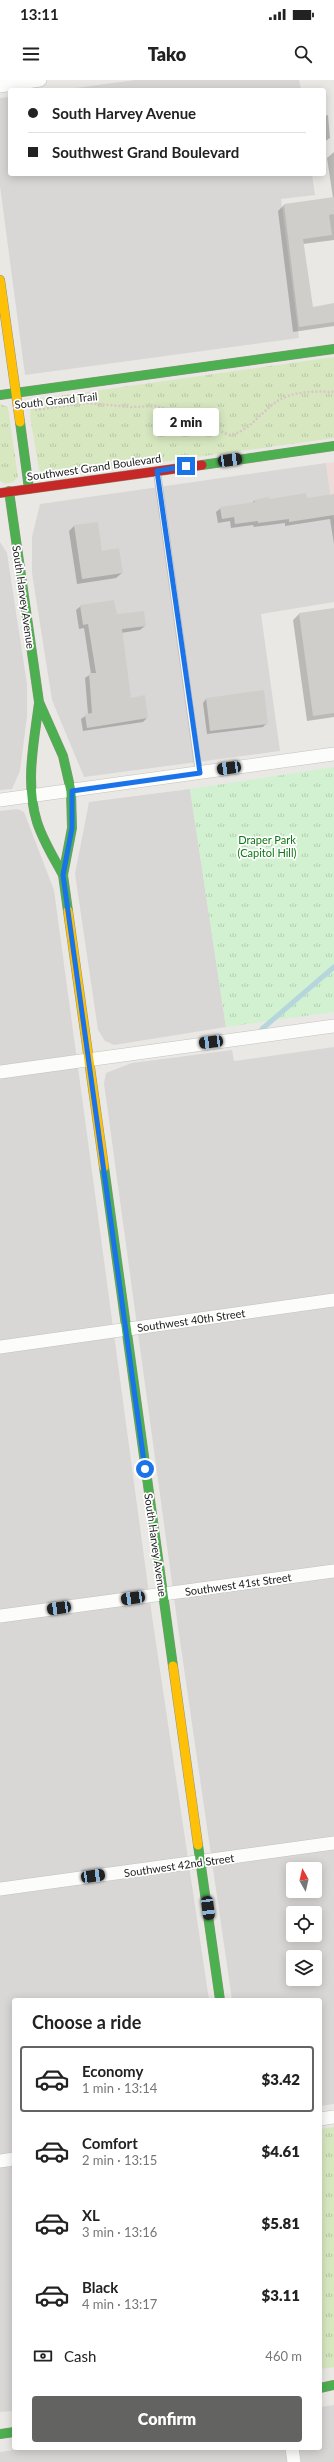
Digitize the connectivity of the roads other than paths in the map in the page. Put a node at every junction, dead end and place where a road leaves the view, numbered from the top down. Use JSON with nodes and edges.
{"nodes":[{"id":1,"x":40,"y":80,"type":"edge"},
{"id":2,"x":0,"y":86,"type":"edge"},
{"id":3,"x":0,"y":280,"type":"edge"},
{"id":4,"x":334,"y":349,"type":"edge"},
{"id":5,"x":16,"y":392,"type":"junction"},
{"id":6,"x":0,"y":395,"type":"edge"},
{"id":7,"x":334,"y":446,"type":"edge"},
{"id":8,"x":157,"y":471,"type":"junction"},
{"id":9,"x":30,"y":488,"type":"junction"},
{"id":10,"x":5,"y":492,"type":"edge"},
{"id":11,"x":39,"y":702,"type":"junction"},
{"id":12,"x":334,"y":754,"type":"edge"},
{"id":13,"x":200,"y":773,"type":"junction"},
{"id":14,"x":72,"y":791,"type":"junction"},
{"id":15,"x":32,"y":796,"type":"junction"},
{"id":16,"x":0,"y":800,"type":"edge"},
{"id":17,"x":63,"y":875,"type":"junction"},
{"id":18,"x":334,"y":1026,"type":"edge"},
{"id":19,"x":89,"y":1059,"type":"junction"},
{"id":20,"x":0,"y":1072,"type":"edge"},
{"id":21,"x":334,"y":1300,"type":"edge"},
{"id":22,"x":125,"y":1329,"type":"junction"},
{"id":23,"x":0,"y":1347,"type":"edge"},
{"id":24,"x":334,"y":1571,"type":"edge"},
{"id":25,"x":163,"y":1594,"type":"junction"},
{"id":26,"x":0,"y":1616,"type":"edge"},
{"id":27,"x":334,"y":1843,"type":"edge"},
{"id":28,"x":202,"y":1862,"type":"junction"},
{"id":29,"x":0,"y":1889,"type":"edge"},
{"id":30,"x":220,"y":1998,"type":"edge"},
{"id":31,"x":334,"y":2116,"type":"edge"},
{"id":32,"x":322,"y":2118,"type":"edge"},
{"id":33,"x":12,"y":2159,"type":"edge"},
{"id":34,"x":0,"y":2161,"type":"edge"},
{"id":35,"x":334,"y":2385,"type":"edge"},
{"id":36,"x":322,"y":2388,"type":"edge"},
{"id":37,"x":12,"y":2432,"type":"edge"},
{"id":38,"x":0,"y":2434,"type":"edge"},
{"id":39,"x":292,"y":2450,"type":"edge"},
{"id":40,"x":294,"y":2462,"type":"edge"}],
"edges":[{"from":1,"to":2,"type":"street"},
{"from":3,"to":5,"type":"street"},
{"from":4,"to":5,"type":"street"},
{"from":5,"to":6,"type":"street"},
{"from":5,"to":9,"type":"street"},
{"from":7,"to":8,"type":"street","name":"Southwest Grand Boulevard"},
{"from":8,"to":9,"type":"street","name":"Southwest Grand Boulevard"},
{"from":8,"to":13,"type":"lane"},
{"from":9,"to":10,"type":"street","name":"Southwest Grand Boulevard"},
{"from":10,"to":11,"type":"street","name":"South Harvey Avenue"},
{"from":11,"to":14,"type":"street","name":"South Harvey Avenue"},
{"from":11,"to":15,"type":"street","name":"South Harvey Avenue"},
{"from":12,"to":13,"type":"street"},
{"from":13,"to":14,"type":"street"},
{"from":14,"to":15,"type":"street"},
{"from":14,"to":17,"type":"street","name":"South Harvey Avenue"},
{"from":15,"to":16,"type":"street"},
{"from":15,"to":17,"type":"street","name":"South Harvey Avenue"},
{"from":17,"to":19,"type":"street","name":"South Harvey Avenue"},
{"from":18,"to":19,"type":"street"},
{"from":19,"to":20,"type":"street"},
{"from":19,"to":22,"type":"street","name":"South Harvey Avenue"},
{"from":21,"to":22,"type":"street","name":"Southwest 40th Street"},
{"from":22,"to":23,"type":"street","name":"Southwest 40th Street"},
{"from":22,"to":25,"type":"street","name":"South Harvey Avenue"},
{"from":24,"to":25,"type":"street","name":"Southwest 41st Street"},
{"from":25,"to":26,"type":"street","name":"Southwest 41st Street"},
{"from":25,"to":28,"type":"street","name":"South Harvey Avenue"},
{"from":27,"to":28,"type":"street","name":"Southwest 42nd Street"},
{"from":28,"to":29,"type":"street","name":"Southwest 42nd Street"},
{"from":28,"to":30,"type":"street","name":"South Harvey Avenue"},
{"from":31,"to":32,"type":"street"},
{"from":33,"to":34,"type":"street"},
{"from":35,"to":36,"type":"street"},
{"from":37,"to":38,"type":"street"},
{"from":39,"to":40,"type":"street"}]}
